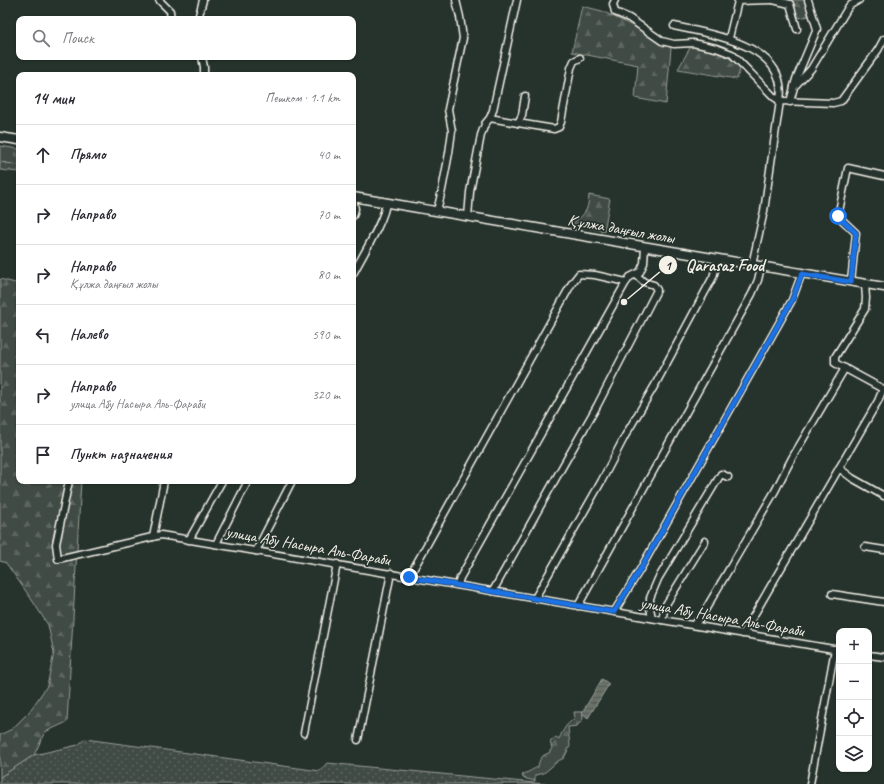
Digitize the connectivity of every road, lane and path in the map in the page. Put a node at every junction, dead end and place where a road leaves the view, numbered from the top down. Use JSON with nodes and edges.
{"nodes":[{"id":1,"x":160,"y":0,"type":"edge"},
{"id":2,"x":204,"y":0,"type":"edge"},
{"id":3,"x":456,"y":0,"type":"edge"},
{"id":4,"x":517,"y":0,"type":"edge"},
{"id":5,"x":615,"y":0,"type":"edge"},
{"id":6,"x":773,"y":0,"type":"edge"},
{"id":7,"x":808,"y":0,"type":"edge"},
{"id":8,"x":852,"y":0,"type":"edge"},
{"id":9,"x":859,"y":0,"type":"edge"},
{"id":10,"x":849,"y":6,"type":"junction"},
{"id":11,"x":171,"y":16,"type":"edge"},
{"id":12,"x":199,"y":16,"type":"edge"},
{"id":13,"x":674,"y":26,"type":"dead end"},
{"id":14,"x":797,"y":29,"type":"dead end"},
{"id":15,"x":729,"y":38,"type":"junction"},
{"id":16,"x":884,"y":39,"type":"edge"},
{"id":17,"x":580,"y":58,"type":"dead end"},
{"id":18,"x":203,"y":60,"type":"edge"},
{"id":19,"x":204,"y":72,"type":"edge"},
{"id":20,"x":794,"y":87,"type":"junction"},
{"id":21,"x":525,"y":96,"type":"dead end"},
{"id":22,"x":780,"y":101,"type":"junction"},
{"id":23,"x":790,"y":102,"type":"junction"},
{"id":24,"x":490,"y":118,"type":"junction"},
{"id":25,"x":518,"y":123,"type":"junction"},
{"id":26,"x":0,"y":137,"type":"edge"},
{"id":27,"x":16,"y":140,"type":"edge"},
{"id":28,"x":884,"y":176,"type":"edge"},
{"id":29,"x":356,"y":197,"type":"edge"},
{"id":30,"x":386,"y":202,"type":"junction"},
{"id":31,"x":436,"y":211,"type":"junction"},
{"id":32,"x":468,"y":216,"type":"junction"},
{"id":33,"x":645,"y":247,"type":"junction"},
{"id":34,"x":718,"y":260,"type":"junction"},
{"id":35,"x":752,"y":265,"type":"junction"},
{"id":36,"x":761,"y":267,"type":"junction"},
{"id":37,"x":356,"y":268,"type":"edge"},
{"id":38,"x":802,"y":274,"type":"junction"},
{"id":39,"x":636,"y":275,"type":"junction"},
{"id":40,"x":626,"y":282,"type":"junction"},
{"id":41,"x":851,"y":282,"type":"junction"},
{"id":42,"x":865,"y":284,"type":"junction"},
{"id":43,"x":884,"y":288,"type":"edge"},
{"id":44,"x":845,"y":368,"type":"junction"},
{"id":45,"x":840,"y":468,"type":"junction"},
{"id":46,"x":728,"y":476,"type":"dead end"},
{"id":47,"x":68,"y":484,"type":"edge"},
{"id":48,"x":163,"y":484,"type":"edge"},
{"id":49,"x":220,"y":484,"type":"edge"},
{"id":50,"x":246,"y":484,"type":"edge"},
{"id":51,"x":290,"y":484,"type":"edge"},
{"id":52,"x":884,"y":496,"type":"edge"},
{"id":53,"x":154,"y":537,"type":"junction"},
{"id":54,"x":189,"y":540,"type":"junction"},
{"id":55,"x":705,"y":541,"type":"dead end"},
{"id":56,"x":216,"y":544,"type":"junction"},
{"id":57,"x":865,"y":547,"type":"dead end"},
{"id":58,"x":884,"y":550,"type":"edge"},
{"id":59,"x":256,"y":551,"type":"junction"},
{"id":60,"x":338,"y":564,"type":"junction"},
{"id":61,"x":391,"y":574,"type":"junction"},
{"id":62,"x":409,"y":577,"type":"junction"},
{"id":63,"x":458,"y":585,"type":"junction"},
{"id":64,"x":493,"y":591,"type":"junction"},
{"id":65,"x":832,"y":594,"type":"dead end"},
{"id":66,"x":535,"y":598,"type":"junction"},
{"id":67,"x":884,"y":602,"type":"edge"},
{"id":68,"x":578,"y":606,"type":"junction"},
{"id":69,"x":614,"y":612,"type":"junction"},
{"id":70,"x":652,"y":618,"type":"junction"},
{"id":71,"x":662,"y":620,"type":"junction"},
{"id":72,"x":694,"y":625,"type":"junction"},
{"id":73,"x":743,"y":634,"type":"junction"},
{"id":74,"x":836,"y":649,"type":"edge"},
{"id":75,"x":836,"y":654,"type":"edge"},
{"id":76,"x":872,"y":655,"type":"edge"},
{"id":77,"x":884,"y":657,"type":"edge"},
{"id":78,"x":304,"y":733,"type":"dead end"},
{"id":79,"x":358,"y":740,"type":"dead end"},
{"id":80,"x":810,"y":784,"type":"edge"}],
"edges":[{"from":1,"to":11,"type":"street"},
{"from":2,"to":12,"type":"street"},
{"from":3,"to":31,"type":"street"},
{"from":4,"to":24,"type":"street"},
{"from":5,"to":22,"type":"street"},
{"from":6,"to":14,"type":"street"},
{"from":6,"to":15,"type":"street"},
{"from":7,"to":20,"type":"street"},
{"from":8,"to":10,"type":"street"},
{"from":9,"to":10,"type":"street"},
{"from":10,"to":20,"type":"street"},
{"from":13,"to":15,"type":"street"},
{"from":15,"to":22,"type":"street"},
{"from":16,"to":23,"type":"street"},
{"from":17,"to":25,"type":"street"},
{"from":18,"to":19,"type":"street"},
{"from":20,"to":23,"type":"street"},
{"from":21,"to":25,"type":"street"},
{"from":22,"to":23,"type":"street"},
{"from":22,"to":35,"type":"street"},
{"from":24,"to":25,"type":"street"},
{"from":24,"to":32,"type":"street"},
{"from":26,"to":27,"type":"main road"},
{"from":28,"to":41,"type":"street"},
{"from":29,"to":30,"type":"main road","name":"Құлжа даңғыл жолы"},
{"from":30,"to":31,"type":"main road","name":"Құлжа даңғыл жолы"},
{"from":30,"to":37,"type":"street"},
{"from":31,"to":32,"type":"main road","name":"Құлжа даңғыл жолы"},
{"from":32,"to":33,"type":"main road","name":"Құлжа даңғыл жолы"},
{"from":33,"to":34,"type":"main road","name":"Құлжа даңғыл жолы"},
{"from":33,"to":39,"type":"street"},
{"from":34,"to":35,"type":"main road","name":"Құлжа даңғыл жолы"},
{"from":34,"to":66,"type":"street"},
{"from":35,"to":36,"type":"main road","name":"Құлжа даңғыл жолы"},
{"from":36,"to":38,"type":"main road","name":"Құлжа даңғыл жолы"},
{"from":36,"to":68,"type":"street"},
{"from":38,"to":41,"type":"main road","name":"Құлжа даңғыл жолы"},
{"from":38,"to":69,"type":"street"},
{"from":39,"to":40,"type":"street"},
{"from":39,"to":64,"type":"street"},
{"from":40,"to":62,"type":"street"},
{"from":40,"to":63,"type":"street"},
{"from":41,"to":42,"type":"main road","name":"Құлжа даңғыл жолы"},
{"from":42,"to":43,"type":"main road","name":"Құлжа даңғыл жолы"},
{"from":42,"to":44,"type":"street"},
{"from":44,"to":45,"type":"street"},
{"from":44,"to":72,"type":"street"},
{"from":45,"to":52,"type":"street"},
{"from":45,"to":73,"type":"street"},
{"from":46,"to":70,"type":"street"},
{"from":47,"to":53,"type":"street","name":"улица Абу Насыра Аль-Фараби"},
{"from":48,"to":53,"type":"street"},
{"from":49,"to":54,"type":"street"},
{"from":50,"to":56,"type":"street"},
{"from":51,"to":59,"type":"street"},
{"from":53,"to":54,"type":"street","name":"улица Абу Насыра Аль-Фараби"},
{"from":54,"to":56,"type":"street","name":"улица Абу Насыра Аль-Фараби"},
{"from":55,"to":71,"type":"street"},
{"from":56,"to":59,"type":"street","name":"улица Абу Насыра Аль-Фараби"},
{"from":57,"to":58,"type":"street"},
{"from":59,"to":60,"type":"street","name":"улица Абу Насыра Аль-Фараби"},
{"from":60,"to":61,"type":"street","name":"улица Абу Насыра Аль-Фараби"},
{"from":60,"to":78,"type":"street"},
{"from":61,"to":62,"type":"street","name":"улица Абу Насыра Аль-Фараби"},
{"from":61,"to":79,"type":"street"},
{"from":62,"to":63,"type":"street","name":"улица Абу Насыра Аль-Фараби"},
{"from":63,"to":64,"type":"street","name":"улица Абу Насыра Аль-Фараби"},
{"from":64,"to":66,"type":"street","name":"улица Абу Насыра Аль-Фараби"},
{"from":65,"to":67,"type":"street"},
{"from":66,"to":68,"type":"street","name":"улица Абу Насыра Аль-Фараби"},
{"from":68,"to":69,"type":"street","name":"улица Абу Насыра Аль-Фараби"},
{"from":69,"to":70,"type":"street","name":"улица Абу Насыра Аль-Фараби"},
{"from":70,"to":71,"type":"street","name":"улица Абу Насыра Аль-Фараби"},
{"from":71,"to":72,"type":"street","name":"улица Абу Насыра Аль-Фараби"},
{"from":72,"to":73,"type":"street","name":"улица Абу Насыра Аль-Фараби"},
{"from":73,"to":74,"type":"street","name":"улица Абу Насыра Аль-Фараби"},
{"from":75,"to":80,"type":"street"},
{"from":76,"to":77,"type":"street"}]}
